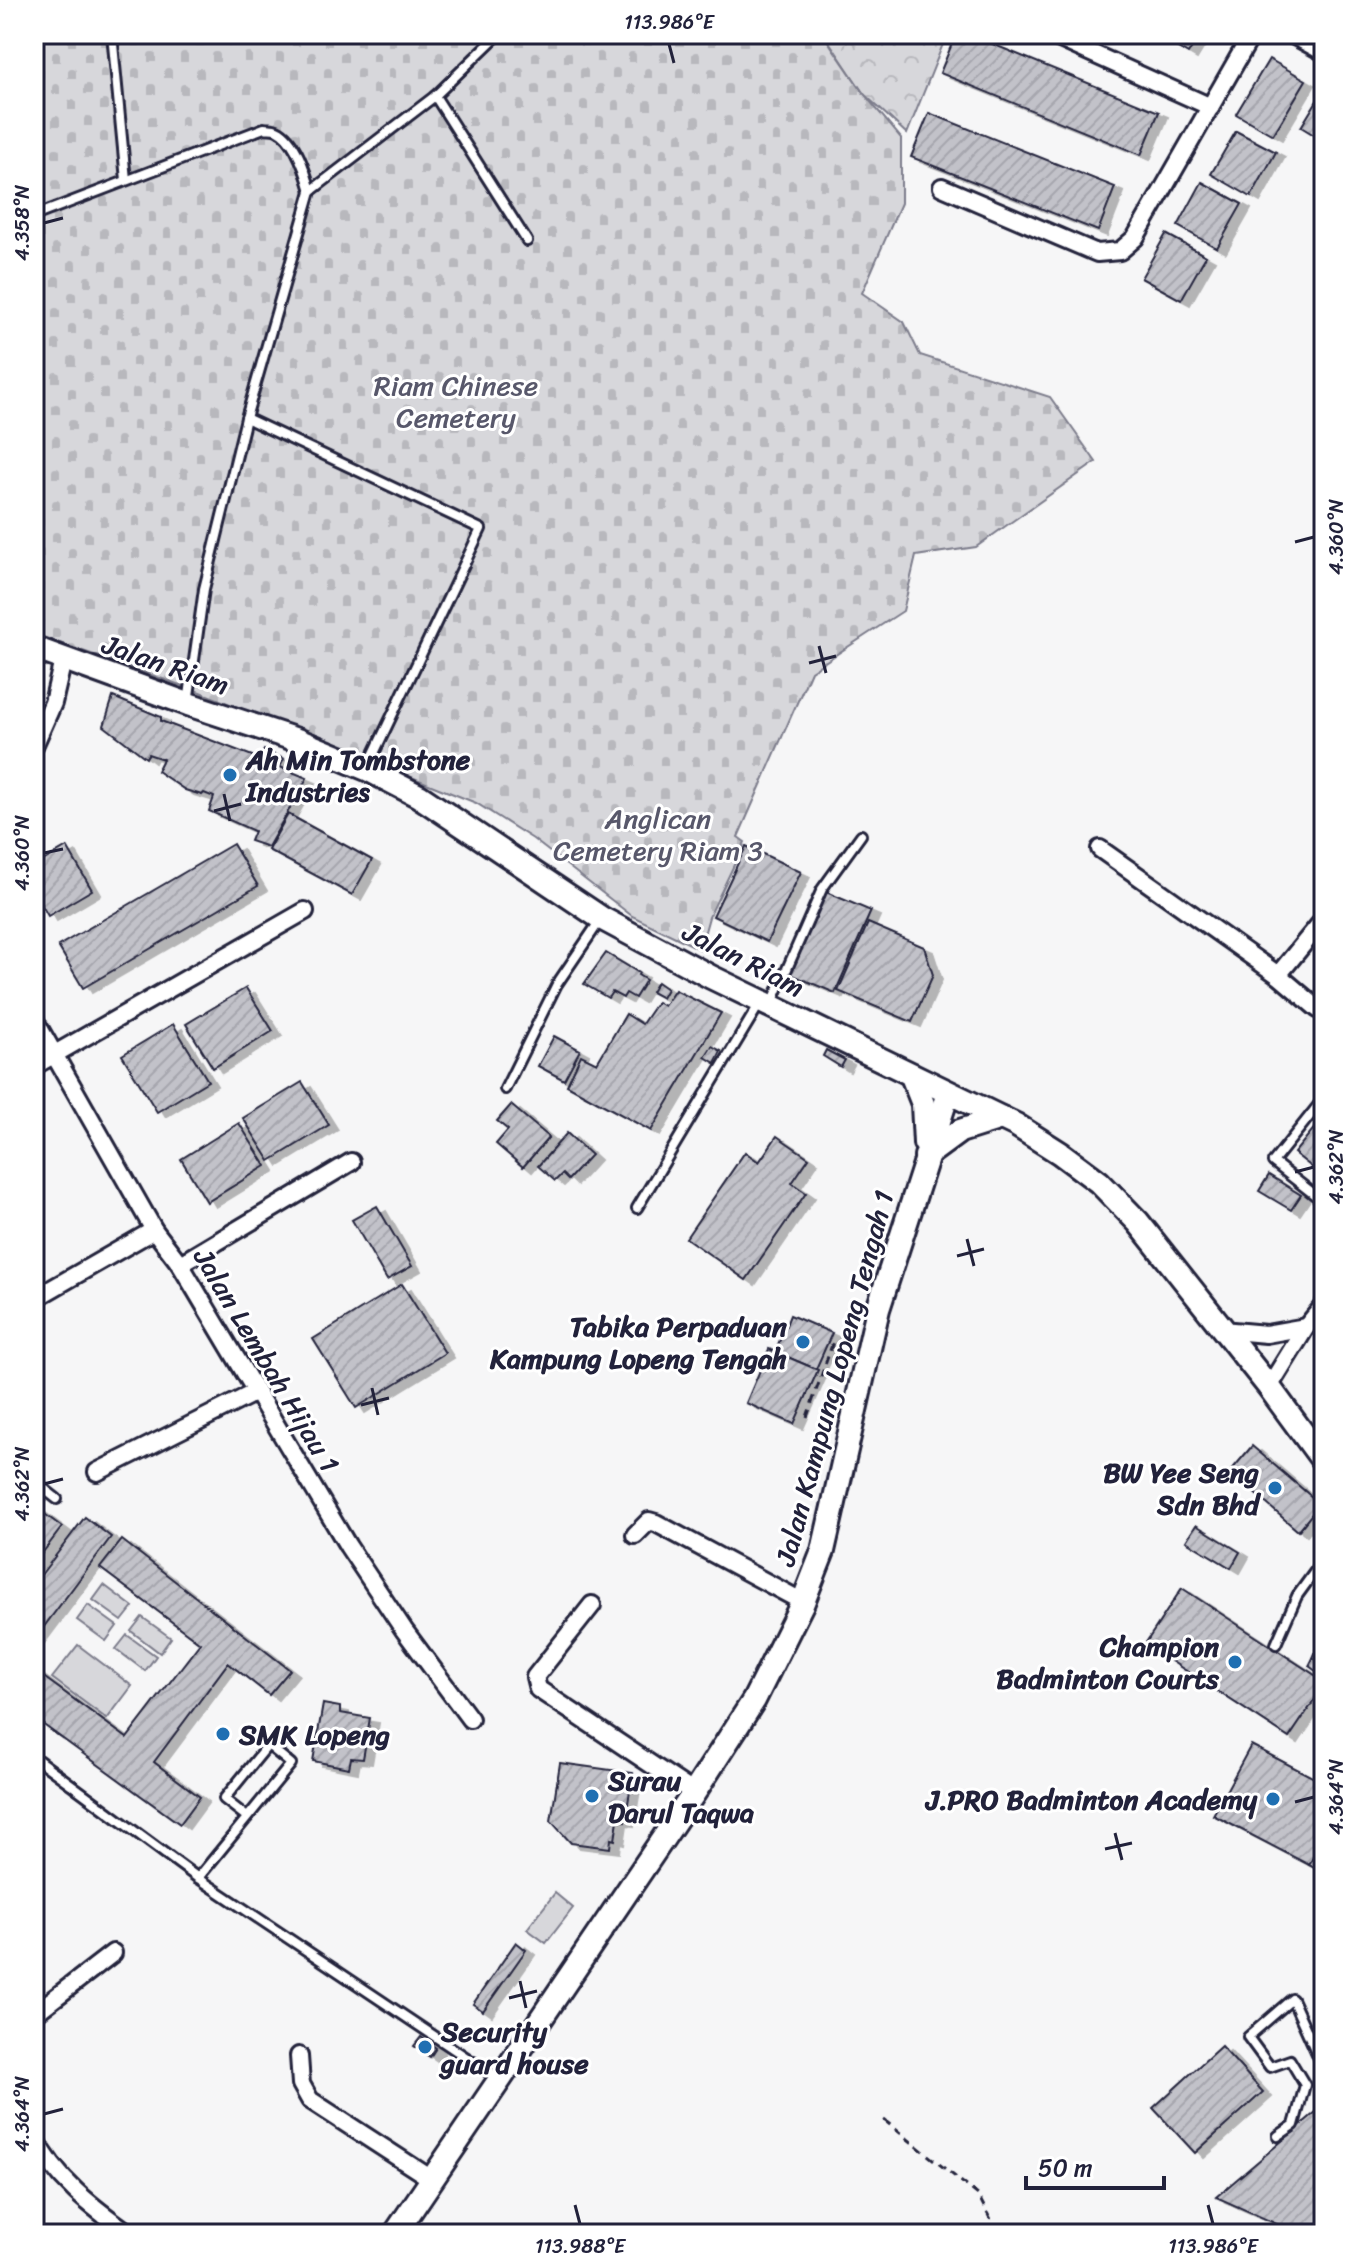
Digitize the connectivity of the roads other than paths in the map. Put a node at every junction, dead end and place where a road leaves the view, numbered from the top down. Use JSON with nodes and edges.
{"nodes":[{"id":1,"x":112,"y":34,"type":"edge"},
{"id":2,"x":499,"y":34,"type":"edge"},
{"id":3,"x":1049,"y":34,"type":"edge"},
{"id":4,"x":1252,"y":34,"type":"edge"},
{"id":5,"x":1291,"y":34,"type":"edge"},
{"id":6,"x":1324,"y":52,"type":"edge"},
{"id":7,"x":435,"y":96,"type":"junction"},
{"id":8,"x":1211,"y":107,"type":"junction"},
{"id":9,"x":126,"y":180,"type":"junction"},
{"id":10,"x":942,"y":187,"type":"dead end"},
{"id":11,"x":311,"y":191,"type":"junction"},
{"id":12,"x":34,"y":216,"type":"edge"},
{"id":13,"x":527,"y":241,"type":"dead end"},
{"id":14,"x":246,"y":418,"type":"junction"},
{"id":15,"x":34,"y":648,"type":"edge"},
{"id":16,"x":63,"y":660,"type":"junction"},
{"id":17,"x":188,"y":704,"type":"junction"},
{"id":18,"x":34,"y":746,"type":"edge"},
{"id":19,"x":367,"y":769,"type":"junction"},
{"id":20,"x":861,"y":835,"type":"dead end"},
{"id":21,"x":1100,"y":849,"type":"dead end"},
{"id":22,"x":305,"y":911,"type":"dead end"},
{"id":23,"x":601,"y":918,"type":"junction"},
{"id":24,"x":1324,"y":919,"type":"edge"},
{"id":25,"x":1278,"y":975,"type":"junction"},
{"id":26,"x":766,"y":1004,"type":"junction"},
{"id":27,"x":1318,"y":1009,"type":"dead end"},
{"id":28,"x":34,"y":1019,"type":"edge"},
{"id":29,"x":55,"y":1055,"type":"junction"},
{"id":30,"x":34,"y":1066,"type":"edge"},
{"id":31,"x":912,"y":1076,"type":"junction"},
{"id":32,"x":505,"y":1089,"type":"dead end"},
{"id":33,"x":948,"y":1093,"type":"junction"},
{"id":34,"x":1324,"y":1098,"type":"edge"},
{"id":35,"x":1001,"y":1118,"type":"junction"},
{"id":36,"x":926,"y":1157,"type":"junction"},
{"id":37,"x":351,"y":1162,"type":"dead end"},
{"id":38,"x":1324,"y":1199,"type":"edge"},
{"id":39,"x":637,"y":1208,"type":"dead end"},
{"id":40,"x":154,"y":1230,"type":"junction"},
{"id":41,"x":180,"y":1264,"type":"junction"},
{"id":42,"x":34,"y":1299,"type":"edge"},
{"id":43,"x":1324,"y":1305,"type":"edge"},
{"id":44,"x":1306,"y":1327,"type":"junction"},
{"id":45,"x":1222,"y":1330,"type":"junction"},
{"id":46,"x":1269,"y":1387,"type":"junction"},
{"id":47,"x":256,"y":1392,"type":"junction"},
{"id":48,"x":1324,"y":1462,"type":"edge"},
{"id":49,"x":97,"y":1472,"type":"dead end"},
{"id":50,"x":34,"y":1481,"type":"edge"},
{"id":51,"x":57,"y":1499,"type":"dead end"},
{"id":52,"x":635,"y":1535,"type":"dead end"},
{"id":53,"x":1324,"y":1559,"type":"edge"},
{"id":54,"x":803,"y":1602,"type":"junction"},
{"id":55,"x":592,"y":1605,"type":"dead end"},
{"id":56,"x":1276,"y":1644,"type":"dead end"},
{"id":57,"x":470,"y":1719,"type":"dead end"},
{"id":58,"x":34,"y":1757,"type":"edge"},
{"id":59,"x":694,"y":1793,"type":"junction"},
{"id":60,"x":247,"y":1817,"type":"junction"},
{"id":61,"x":198,"y":1878,"type":"junction"},
{"id":62,"x":113,"y":1953,"type":"dead end"},
{"id":63,"x":34,"y":2014,"type":"edge"},
{"id":64,"x":299,"y":2056,"type":"dead end"},
{"id":65,"x":1324,"y":2069,"type":"edge"},
{"id":66,"x":501,"y":2080,"type":"junction"},
{"id":67,"x":34,"y":2136,"type":"edge"},
{"id":68,"x":1278,"y":2136,"type":"dead end"},
{"id":69,"x":433,"y":2180,"type":"junction"},
{"id":70,"x":130,"y":2234,"type":"edge"},
{"id":71,"x":395,"y":2234,"type":"edge"}],
"edges":[{"from":1,"to":9,"type":"lane"},
{"from":2,"to":7,"type":"lane"},
{"from":3,"to":8,"type":"street"},
{"from":4,"to":8,"type":"street"},
{"from":5,"to":6,"type":"street"},
{"from":7,"to":11,"type":"lane"},
{"from":7,"to":13,"type":"lane"},
{"from":8,"to":10,"type":"street"},
{"from":9,"to":11,"type":"lane"},
{"from":9,"to":12,"type":"lane"},
{"from":11,"to":14,"type":"lane"},
{"from":14,"to":17,"type":"lane"},
{"from":14,"to":19,"type":"lane"},
{"from":15,"to":16,"type":"main road","name":"Jalan Riam"},
{"from":16,"to":17,"type":"main road","name":"Jalan Riam"},
{"from":16,"to":18,"type":"street"},
{"from":17,"to":19,"type":"main road","name":"Jalan Riam"},
{"from":19,"to":23,"type":"main road","name":"Jalan Riam"},
{"from":20,"to":26,"type":"lane"},
{"from":21,"to":25,"type":"street"},
{"from":22,"to":29,"type":"street"},
{"from":23,"to":26,"type":"main road","name":"Jalan Riam"},
{"from":23,"to":32,"type":"lane"},
{"from":24,"to":25,"type":"street"},
{"from":25,"to":27,"type":"street"},
{"from":26,"to":31,"type":"main road","name":"Jalan Riam"},
{"from":26,"to":39,"type":"lane"},
{"from":28,"to":29,"type":"street","name":"Jalan Lembah Hijau 1"},
{"from":29,"to":30,"type":"street"},
{"from":29,"to":40,"type":"street","name":"Jalan Lembah Hijau 1"},
{"from":31,"to":33,"type":"main road","name":"Jalan Riam"},
{"from":31,"to":36,"type":"main road"},
{"from":33,"to":35,"type":"main road","name":"Jalan Riam"},
{"from":33,"to":36,"type":"main road","name":"Jalan Kampung Lopeng Tengah 1"},
{"from":34,"to":38,"type":"lane"},
{"from":35,"to":36,"type":"main road"},
{"from":35,"to":45,"type":"main road","name":"Jalan Riam"},
{"from":36,"to":54,"type":"main road","name":"Jalan Kampung Lopeng Tengah 1"},
{"from":37,"to":41,"type":"street"},
{"from":40,"to":41,"type":"street","name":"Jalan Lembah Hijau 1"},
{"from":40,"to":42,"type":"street"},
{"from":41,"to":47,"type":"street","name":"Jalan Lembah Hijau 1"},
{"from":43,"to":44,"type":"street"},
{"from":44,"to":45,"type":"street"},
{"from":44,"to":46,"type":"street"},
{"from":45,"to":46,"type":"main road","name":"Jalan Riam"},
{"from":46,"to":48,"type":"main road","name":"Jalan Riam"},
{"from":47,"to":49,"type":"street"},
{"from":47,"to":57,"type":"street","name":"Jalan Lembah Hijau 1"},
{"from":50,"to":51,"type":"lane"},
{"from":52,"to":54,"type":"street"},
{"from":53,"to":56,"type":"lane"},
{"from":54,"to":59,"type":"main road","name":"Jalan Kampung Lopeng Tengah 1"},
{"from":55,"to":59,"type":"street"},
{"from":58,"to":61,"type":"lane"},
{"from":59,"to":66,"type":"main road","name":"Jalan Kampung Lopeng Tengah 1"},
{"from":60,"to":60,"type":"lane"},
{"from":60,"to":61,"type":"lane"},
{"from":61,"to":66,"type":"lane"},
{"from":62,"to":63,"type":"street"},
{"from":64,"to":69,"type":"street"},
{"from":65,"to":68,"type":"lane"},
{"from":66,"to":69,"type":"main road","name":"Jalan Kampung Lopeng Tengah 1"},
{"from":67,"to":70,"type":"street"},
{"from":69,"to":71,"type":"main road","name":"Jalan Kampung Lopeng Tengah 1"}]}
